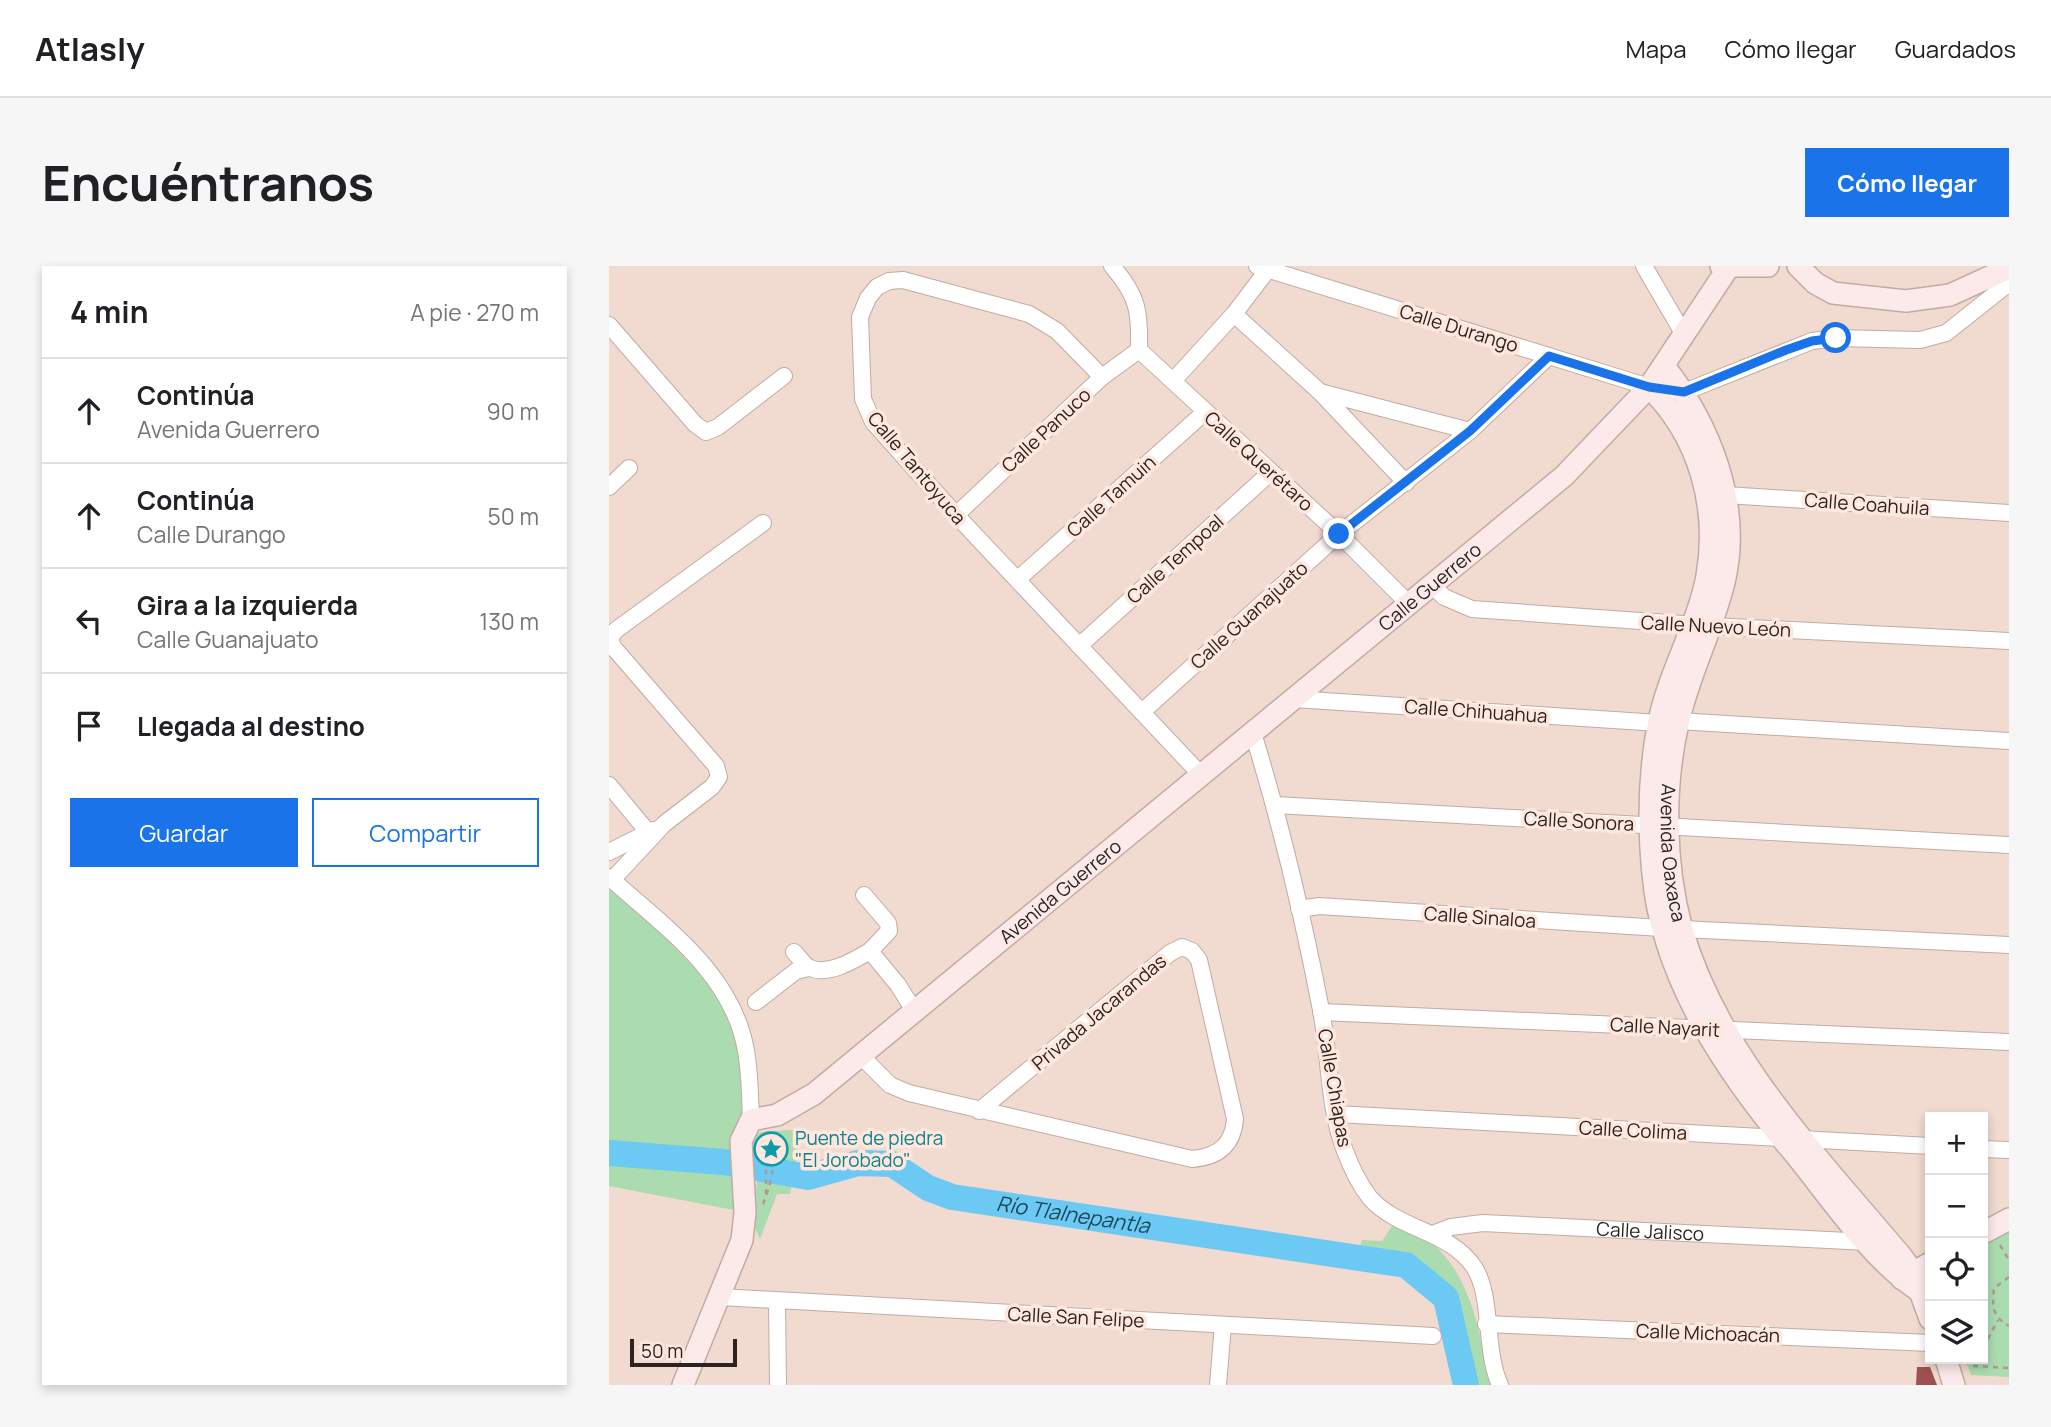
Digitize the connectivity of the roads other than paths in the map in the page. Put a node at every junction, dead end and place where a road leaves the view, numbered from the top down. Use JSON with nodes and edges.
{"nodes":[{"id":1,"x":1112,"y":266,"type":"edge"},
{"id":2,"x":1644,"y":266,"type":"edge"},
{"id":3,"x":1768,"y":266,"type":"edge"},
{"id":4,"x":1798,"y":266,"type":"edge"},
{"id":5,"x":1263,"y":267,"type":"edge"},
{"id":6,"x":1724,"y":267,"type":"edge"},
{"id":7,"x":2009,"y":268,"type":"edge"},
{"id":8,"x":2009,"y":283,"type":"edge"},
{"id":9,"x":1234,"y":314,"type":"junction"},
{"id":10,"x":609,"y":325,"type":"edge"},
{"id":11,"x":1683,"y":333,"type":"junction"},
{"id":12,"x":1139,"y":350,"type":"junction"},
{"id":13,"x":1549,"y":356,"type":"junction"},
{"id":14,"x":1664,"y":366,"type":"junction"},
{"id":15,"x":784,"y":376,"type":"dead end"},
{"id":16,"x":1103,"y":377,"type":"junction"},
{"id":17,"x":1173,"y":381,"type":"junction"},
{"id":18,"x":1649,"y":387,"type":"junction"},
{"id":19,"x":1320,"y":392,"type":"junction"},
{"id":20,"x":1684,"y":392,"type":"junction"},
{"id":21,"x":1205,"y":412,"type":"junction"},
{"id":22,"x":1470,"y":431,"type":"junction"},
{"id":23,"x":629,"y":468,"type":"dead end"},
{"id":24,"x":1271,"y":472,"type":"junction"},
{"id":25,"x":1406,"y":483,"type":"junction"},
{"id":26,"x":609,"y":487,"type":"edge"},
{"id":27,"x":1726,"y":495,"type":"junction"},
{"id":28,"x":2009,"y":513,"type":"edge"},
{"id":29,"x":956,"y":515,"type":"junction"},
{"id":30,"x":764,"y":523,"type":"dead end"},
{"id":31,"x":1339,"y":534,"type":"junction"},
{"id":32,"x":1017,"y":579,"type":"junction"},
{"id":33,"x":1431,"y":584,"type":"junction"},
{"id":34,"x":1408,"y":603,"type":"junction"},
{"id":35,"x":1701,"y":626,"type":"junction"},
{"id":36,"x":610,"y":638,"type":"edge"},
{"id":37,"x":2009,"y":641,"type":"edge"},
{"id":38,"x":1079,"y":646,"type":"junction"},
{"id":39,"x":1294,"y":699,"type":"junction"},
{"id":40,"x":1142,"y":712,"type":"junction"},
{"id":41,"x":1669,"y":722,"type":"junction"},
{"id":42,"x":1253,"y":733,"type":"junction"},
{"id":43,"x":2009,"y":741,"type":"edge"},
{"id":44,"x":1202,"y":776,"type":"junction"},
{"id":45,"x":609,"y":785,"type":"edge"},
{"id":46,"x":1275,"y":805,"type":"junction"},
{"id":47,"x":1659,"y":825,"type":"junction"},
{"id":48,"x":650,"y":835,"type":"junction"},
{"id":49,"x":2009,"y":845,"type":"edge"},
{"id":50,"x":609,"y":852,"type":"edge"},
{"id":51,"x":610,"y":879,"type":"edge"},
{"id":52,"x":864,"y":895,"type":"dead end"},
{"id":53,"x":1299,"y":909,"type":"junction"},
{"id":54,"x":1672,"y":929,"type":"junction"},
{"id":55,"x":2009,"y":945,"type":"edge"},
{"id":56,"x":870,"y":951,"type":"junction"},
{"id":57,"x":794,"y":952,"type":"dead end"},
{"id":58,"x":809,"y":968,"type":"junction"},
{"id":59,"x":756,"y":1002,"type":"dead end"},
{"id":60,"x":918,"y":1010,"type":"junction"},
{"id":61,"x":1321,"y":1012,"type":"junction"},
{"id":62,"x":1714,"y":1030,"type":"junction"},
{"id":63,"x":2009,"y":1042,"type":"edge"},
{"id":64,"x":861,"y":1056,"type":"junction"},
{"id":65,"x":979,"y":1111,"type":"junction"},
{"id":66,"x":1336,"y":1114,"type":"junction"},
{"id":67,"x":751,"y":1120,"type":"junction"},
{"id":68,"x":1780,"y":1137,"type":"junction"},
{"id":69,"x":1803,"y":1139,"type":"junction"},
{"id":70,"x":1925,"y":1146,"type":"edge"},
{"id":71,"x":1988,"y":1149,"type":"edge"},
{"id":72,"x":2009,"y":1150,"type":"edge"},
{"id":73,"x":2009,"y":1219,"type":"edge"},
{"id":74,"x":1988,"y":1230,"type":"edge"},
{"id":75,"x":1433,"y":1234,"type":"junction"},
{"id":76,"x":1868,"y":1242,"type":"junction"},
{"id":77,"x":1916,"y":1276,"type":"edge"},
{"id":78,"x":720,"y":1297,"type":"junction"},
{"id":79,"x":777,"y":1301,"type":"junction"},
{"id":80,"x":1925,"y":1304,"type":"edge"},
{"id":81,"x":1486,"y":1324,"type":"junction"},
{"id":82,"x":1223,"y":1325,"type":"junction"},
{"id":83,"x":1433,"y":1336,"type":"dead end"},
{"id":84,"x":1925,"y":1343,"type":"edge"},
{"id":85,"x":1948,"y":1364,"type":"edge"},
{"id":86,"x":683,"y":1385,"type":"edge"},
{"id":87,"x":778,"y":1385,"type":"edge"},
{"id":88,"x":1219,"y":1385,"type":"edge"},
{"id":89,"x":1500,"y":1385,"type":"edge"},
{"id":90,"x":1954,"y":1385,"type":"edge"}],
"edges":[{"from":1,"to":12,"type":"street"},
{"from":2,"to":11,"type":"street"},
{"from":3,"to":6,"type":"street"},
{"from":4,"to":7,"type":"street"},
{"from":5,"to":9,"type":"street"},
{"from":5,"to":13,"type":"street","name":"Calle Durango"},
{"from":6,"to":11,"type":"street","name":"Calle Guerrero"},
{"from":8,"to":20,"type":"street"},
{"from":9,"to":17,"type":"street"},
{"from":9,"to":19,"type":"street"},
{"from":10,"to":15,"type":"street"},
{"from":11,"to":14,"type":"street","name":"Calle Guerrero"},
{"from":12,"to":16,"type":"street","name":"Calle Panuco"},
{"from":12,"to":17,"type":"street","name":"Calle Querétaro"},
{"from":13,"to":18,"type":"street","name":"Calle Durango"},
{"from":13,"to":22,"type":"street","name":"Calle Guanajuato"},
{"from":14,"to":18,"type":"street","name":"Calle Guerrero"},
{"from":14,"to":20,"type":"street","name":"Avenida Oaxaca"},
{"from":16,"to":29,"type":"street","name":"Calle Panuco"},
{"from":16,"to":29,"type":"street","name":"Calle Tantoyuca"},
{"from":17,"to":21,"type":"street","name":"Calle Querétaro"},
{"from":18,"to":20,"type":"street"},
{"from":18,"to":33,"type":"street","name":"Calle Guerrero"},
{"from":18,"to":35,"type":"street","name":"Avenida Oaxaca"},
{"from":19,"to":22,"type":"street"},
{"from":19,"to":25,"type":"street"},
{"from":20,"to":27,"type":"street","name":"Avenida Oaxaca"},
{"from":21,"to":24,"type":"street","name":"Calle Querétaro"},
{"from":21,"to":32,"type":"street","name":"Calle Tamuin"},
{"from":22,"to":25,"type":"street","name":"Calle Guanajuato"},
{"from":23,"to":26,"type":"street"},
{"from":24,"to":31,"type":"street","name":"Calle Querétaro"},
{"from":24,"to":38,"type":"street","name":"Calle Tempoal"},
{"from":25,"to":31,"type":"street","name":"Calle Guanajuato"},
{"from":27,"to":28,"type":"street","name":"Calle Coahuila"},
{"from":27,"to":35,"type":"street","name":"Avenida Oaxaca"},
{"from":29,"to":32,"type":"street","name":"Calle Tantoyuca"},
{"from":30,"to":36,"type":"street"},
{"from":31,"to":34,"type":"street","name":"Calle Querétaro"},
{"from":31,"to":40,"type":"street","name":"Calle Guanajuato"},
{"from":32,"to":38,"type":"street","name":"Calle Tantoyuca"},
{"from":33,"to":34,"type":"street","name":"Calle Guerrero"},
{"from":33,"to":35,"type":"street","name":"Calle Nuevo León"},
{"from":34,"to":39,"type":"street","name":"Calle Guerrero"},
{"from":35,"to":37,"type":"street","name":"Calle Nuevo León"},
{"from":35,"to":41,"type":"street","name":"Avenida Oaxaca"},
{"from":36,"to":48,"type":"street"},
{"from":38,"to":40,"type":"street","name":"Calle Tantoyuca"},
{"from":39,"to":41,"type":"street","name":"Calle Chihuahua"},
{"from":39,"to":42,"type":"street","name":"Calle Guerrero"},
{"from":40,"to":44,"type":"street","name":"Calle Tantoyuca"},
{"from":41,"to":43,"type":"street","name":"Calle Chihuahua"},
{"from":41,"to":47,"type":"street","name":"Avenida Oaxaca"},
{"from":42,"to":44,"type":"street","name":"Calle Guerrero"},
{"from":42,"to":46,"type":"street","name":"Calle Chiapas"},
{"from":44,"to":60,"type":"street","name":"Avenida Guerrero"},
{"from":45,"to":48,"type":"street"},
{"from":46,"to":47,"type":"street","name":"Calle Sonora"},
{"from":46,"to":53,"type":"street","name":"Calle Chiapas"},
{"from":47,"to":49,"type":"street","name":"Calle Sonora"},
{"from":47,"to":54,"type":"street","name":"Avenida Oaxaca"},
{"from":48,"to":50,"type":"street"},
{"from":48,"to":51,"type":"street"},
{"from":51,"to":67,"type":"street"},
{"from":52,"to":56,"type":"street"},
{"from":53,"to":54,"type":"street","name":"Calle Sinaloa"},
{"from":53,"to":61,"type":"street","name":"Calle Chiapas"},
{"from":54,"to":55,"type":"street","name":"Calle Sinaloa"},
{"from":54,"to":62,"type":"street","name":"Avenida Oaxaca"},
{"from":56,"to":58,"type":"street"},
{"from":56,"to":60,"type":"street"},
{"from":57,"to":58,"type":"street"},
{"from":58,"to":59,"type":"street"},
{"from":60,"to":64,"type":"street","name":"Avenida Guerrero"},
{"from":61,"to":62,"type":"street","name":"Calle Nayarit"},
{"from":61,"to":66,"type":"street","name":"Calle Chiapas"},
{"from":62,"to":63,"type":"street","name":"Calle Nayarit"},
{"from":62,"to":68,"type":"street","name":"Avenida Oaxaca"},
{"from":62,"to":69,"type":"street","name":"Avenida Oaxaca"},
{"from":64,"to":65,"type":"street","name":"Privada Jacarandas"},
{"from":64,"to":67,"type":"street","name":"Avenida Guerrero"},
{"from":65,"to":65,"type":"street","name":"Privada Jacarandas"},
{"from":66,"to":68,"type":"street","name":"Calle Colima"},
{"from":66,"to":75,"type":"street","name":"Calle Chiapas"},
{"from":67,"to":78,"type":"street"},
{"from":68,"to":69,"type":"street","name":"Calle Colima"},
{"from":68,"to":76,"type":"street","name":"Avenida Oaxaca"},
{"from":69,"to":70,"type":"street","name":"Calle Colima"},
{"from":69,"to":77,"type":"street","name":"Avenida Oaxaca"},
{"from":71,"to":72,"type":"street"},
{"from":73,"to":74,"type":"street"},
{"from":75,"to":76,"type":"street","name":"Calle Jalisco"},
{"from":75,"to":81,"type":"street","name":"Calle Chiapas"},
{"from":76,"to":77,"type":"street","name":"Avenida Oaxaca"},
{"from":77,"to":80,"type":"street","name":"Avenida Oaxaca"},
{"from":78,"to":79,"type":"street","name":"Calle San Felipe"},
{"from":78,"to":86,"type":"street"},
{"from":79,"to":82,"type":"street","name":"Calle San Felipe"},
{"from":79,"to":87,"type":"street"},
{"from":81,"to":84,"type":"street","name":"Calle Michoacán"},
{"from":81,"to":89,"type":"street","name":"Calle Chiapas"},
{"from":82,"to":83,"type":"street","name":"Calle San Felipe"},
{"from":82,"to":88,"type":"street"},
{"from":85,"to":90,"type":"street"}]}
